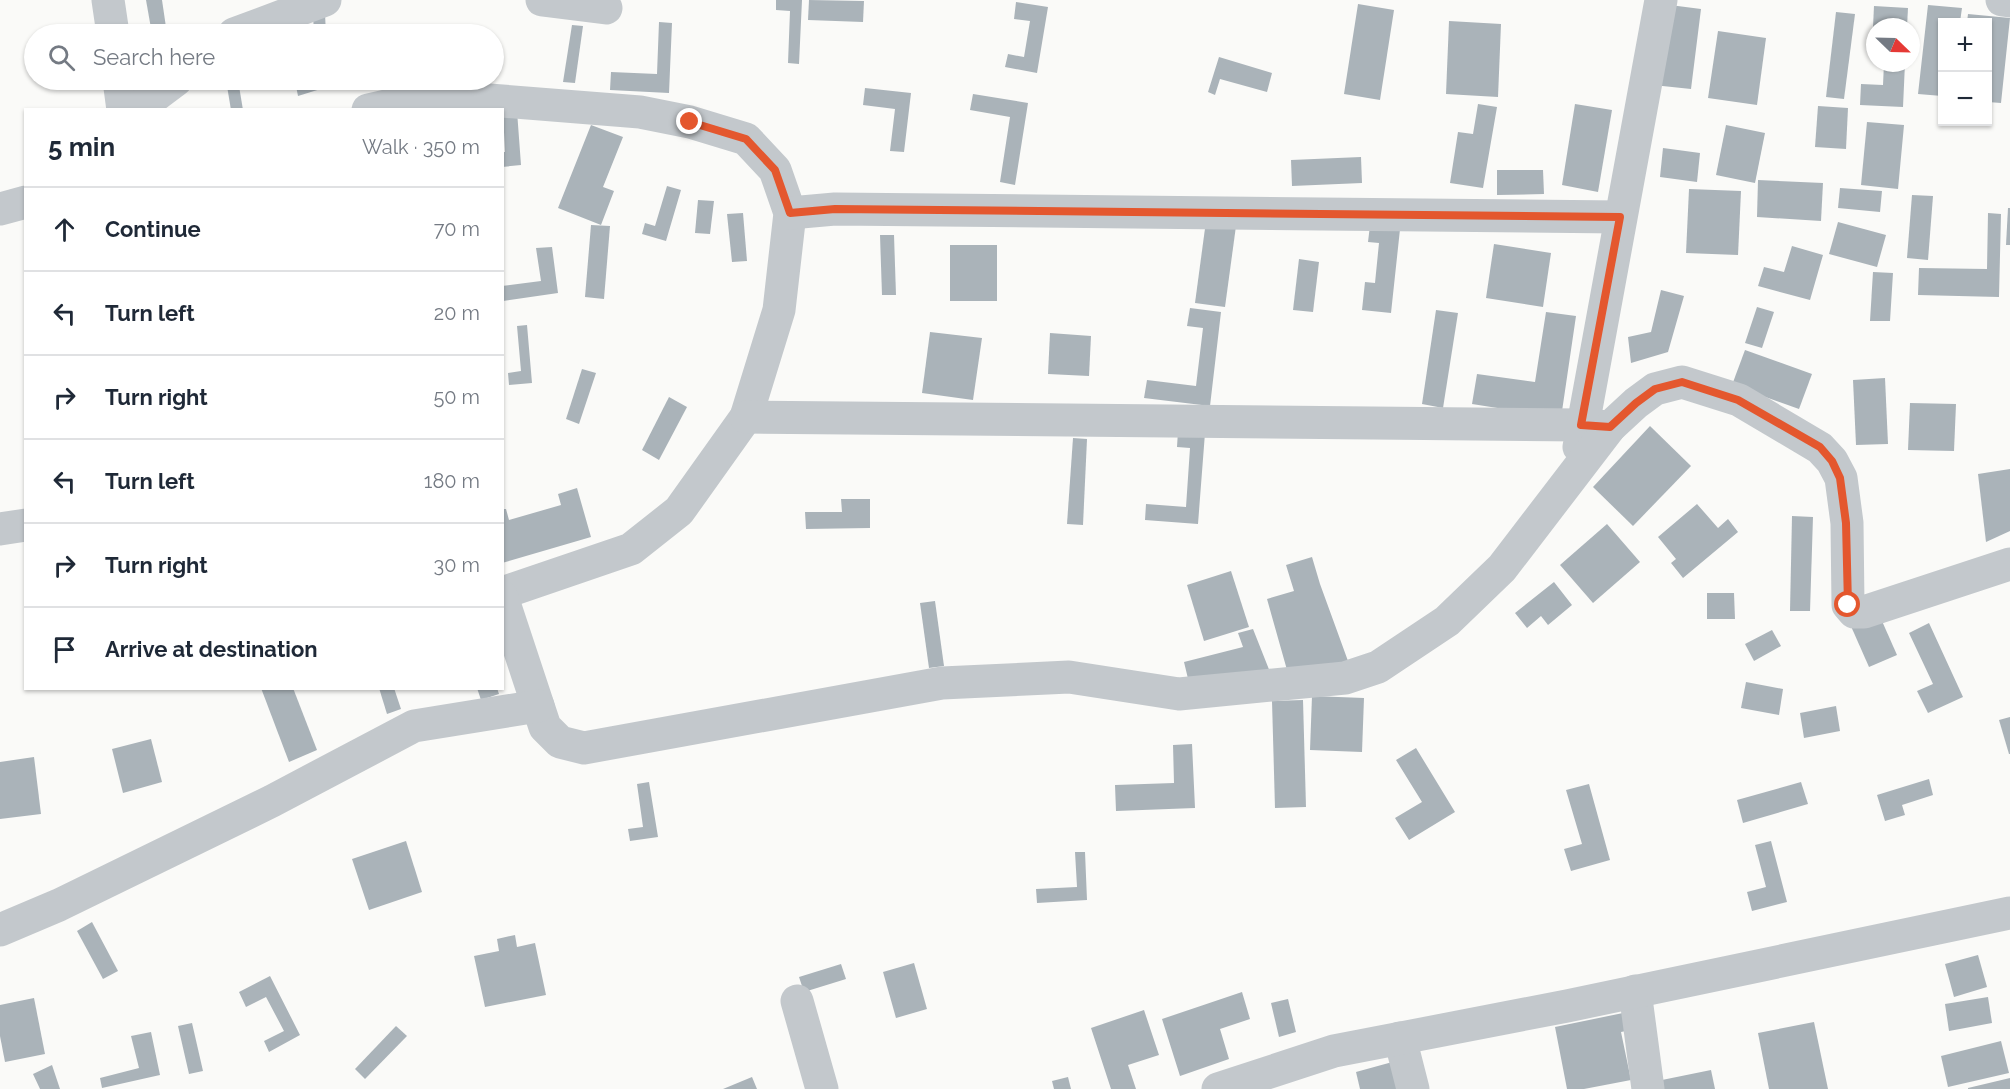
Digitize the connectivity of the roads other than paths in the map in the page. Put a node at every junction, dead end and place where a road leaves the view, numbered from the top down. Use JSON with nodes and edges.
{"nodes":[{"id":1,"x":108,"y":0,"type":"edge"},
{"id":2,"x":325,"y":0,"type":"edge"},
{"id":3,"x":542,"y":0,"type":"edge"},
{"id":4,"x":1661,"y":0,"type":"edge"},
{"id":5,"x":2002,"y":0,"type":"edge"},
{"id":6,"x":2010,"y":1,"type":"edge"},
{"id":7,"x":606,"y":8,"type":"dead end"},
{"id":8,"x":112,"y":24,"type":"edge"},
{"id":9,"x":261,"y":24,"type":"edge"},
{"id":10,"x":120,"y":90,"type":"edge"},
{"id":11,"x":163,"y":90,"type":"edge"},
{"id":12,"x":123,"y":108,"type":"edge"},
{"id":13,"x":139,"y":108,"type":"edge"},
{"id":14,"x":377,"y":108,"type":"edge"},
{"id":15,"x":24,"y":203,"type":"edge"},
{"id":16,"x":0,"y":209,"type":"edge"},
{"id":17,"x":790,"y":213,"type":"junction"},
{"id":18,"x":1620,"y":217,"type":"junction"},
{"id":19,"x":746,"y":417,"type":"junction"},
{"id":20,"x":1596,"y":426,"type":"junction"},
{"id":21,"x":24,"y":525,"type":"edge"},
{"id":22,"x":0,"y":528,"type":"edge"},
{"id":23,"x":2010,"y":564,"type":"edge"},
{"id":24,"x":504,"y":594,"type":"edge"},
{"id":25,"x":504,"y":601,"type":"edge"},
{"id":26,"x":538,"y":706,"type":"junction"},
{"id":27,"x":2010,"y":913,"type":"edge"},
{"id":28,"x":0,"y":930,"type":"edge"},
{"id":29,"x":1635,"y":991,"type":"junction"},
{"id":30,"x":797,"y":1001,"type":"dead end"},
{"id":31,"x":1400,"y":1038,"type":"junction"},
{"id":32,"x":822,"y":1089,"type":"edge"},
{"id":33,"x":1218,"y":1089,"type":"edge"},
{"id":34,"x":1413,"y":1089,"type":"edge"},
{"id":35,"x":1648,"y":1089,"type":"edge"}],
"edges":[{"from":1,"to":8,"type":"street"},
{"from":2,"to":9,"type":"street"},
{"from":3,"to":7,"type":"street"},
{"from":4,"to":18,"type":"street"},
{"from":5,"to":6,"type":"street"},
{"from":10,"to":12,"type":"street"},
{"from":11,"to":13,"type":"street"},
{"from":14,"to":17,"type":"street"},
{"from":15,"to":16,"type":"street"},
{"from":17,"to":18,"type":"street"},
{"from":17,"to":19,"type":"street"},
{"from":18,"to":20,"type":"street"},
{"from":19,"to":20,"type":"street"},
{"from":19,"to":24,"type":"street"},
{"from":20,"to":23,"type":"street"},
{"from":20,"to":26,"type":"street"},
{"from":21,"to":22,"type":"street"},
{"from":25,"to":26,"type":"street"},
{"from":26,"to":28,"type":"street"},
{"from":27,"to":29,"type":"street"},
{"from":29,"to":31,"type":"street"},
{"from":29,"to":35,"type":"street"},
{"from":30,"to":32,"type":"street"},
{"from":31,"to":33,"type":"street"},
{"from":31,"to":34,"type":"street"}]}
